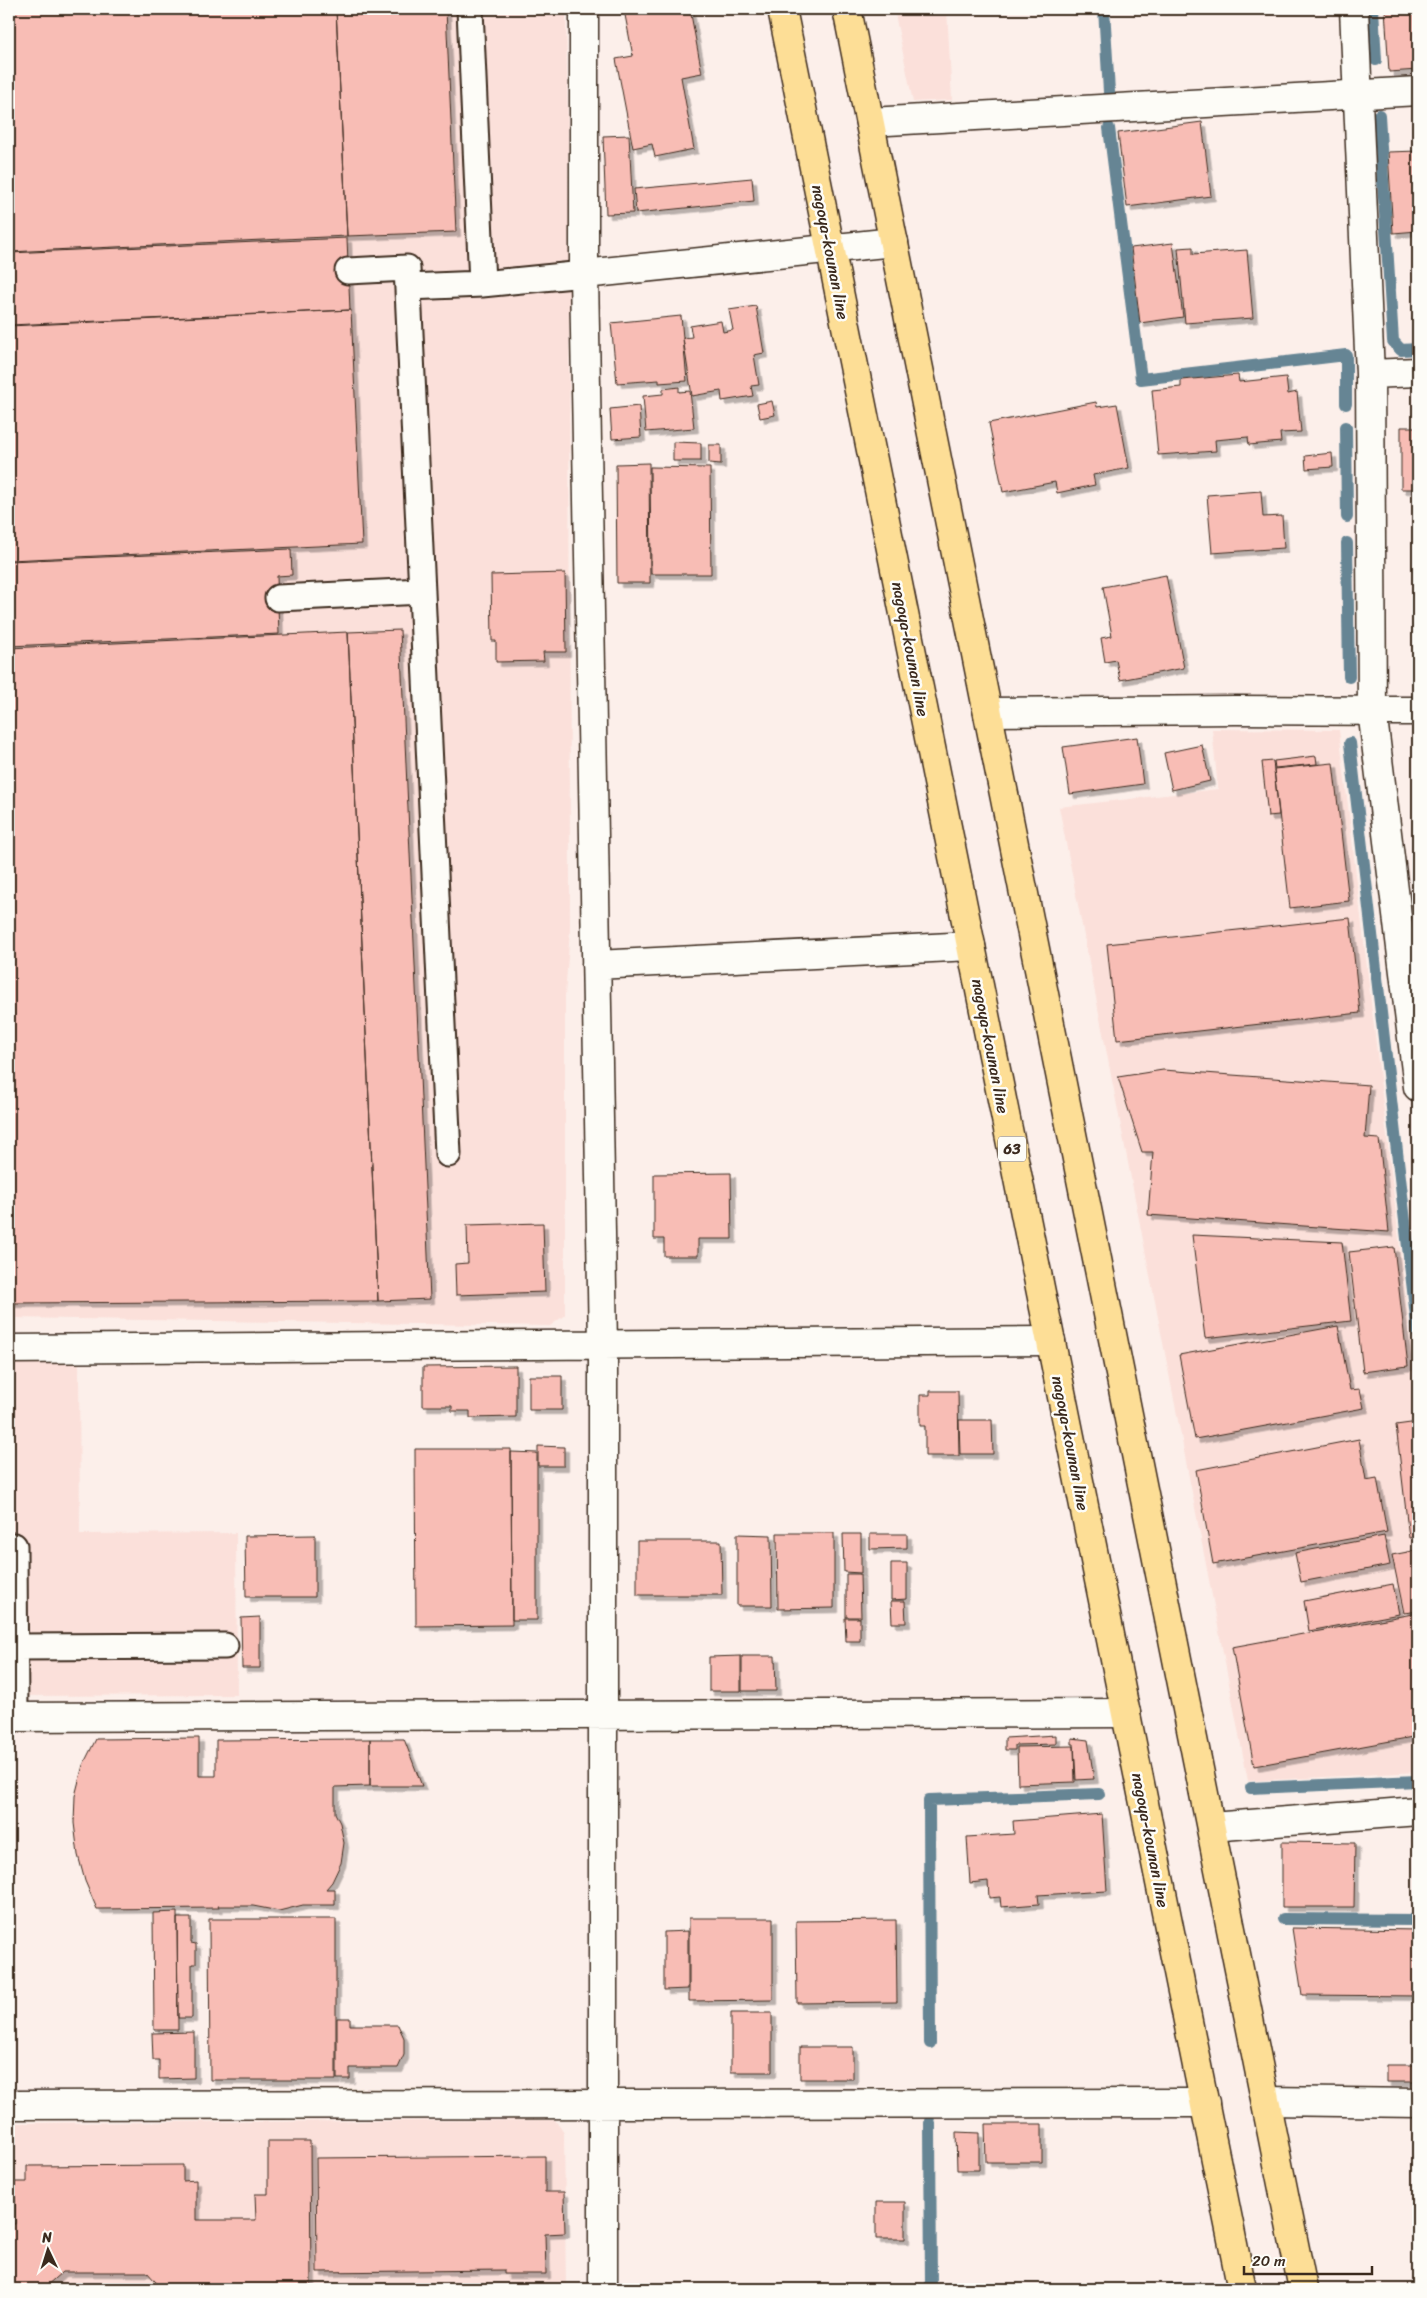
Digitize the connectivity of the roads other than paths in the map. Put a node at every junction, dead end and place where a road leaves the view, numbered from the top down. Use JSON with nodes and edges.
{"nodes":[{"id":1,"x":470,"y":9,"type":"edge"},
{"id":2,"x":584,"y":9,"type":"edge"},
{"id":3,"x":782,"y":9,"type":"edge"},
{"id":4,"x":847,"y":9,"type":"edge"},
{"id":5,"x":1354,"y":9,"type":"edge"},
{"id":6,"x":1418,"y":91,"type":"edge"},
{"id":7,"x":1359,"y":95,"type":"junction"},
{"id":8,"x":870,"y":122,"type":"junction"},
{"id":9,"x":894,"y":242,"type":"junction"},
{"id":10,"x":830,"y":249,"type":"junction"},
{"id":11,"x":348,"y":271,"type":"dead end"},
{"id":12,"x":584,"y":274,"type":"junction"},
{"id":13,"x":482,"y":284,"type":"junction"},
{"id":14,"x":408,"y":287,"type":"junction"},
{"id":15,"x":1418,"y":372,"type":"edge"},
{"id":16,"x":1370,"y":374,"type":"junction"},
{"id":17,"x":422,"y":591,"type":"junction"},
{"id":18,"x":278,"y":598,"type":"dead end"},
{"id":19,"x":1372,"y":710,"type":"junction"},
{"id":20,"x":1418,"y":711,"type":"edge"},
{"id":21,"x":988,"y":712,"type":"junction"},
{"id":22,"x":971,"y":946,"type":"junction"},
{"id":23,"x":596,"y":965,"type":"junction"},
{"id":24,"x":1416,"y":1057,"type":"edge"},
{"id":25,"x":1418,"y":1087,"type":"edge"},
{"id":26,"x":448,"y":1154,"type":"dead end"},
{"id":27,"x":1051,"y":1341,"type":"junction"},
{"id":28,"x":603,"y":1345,"type":"junction"},
{"id":29,"x":9,"y":1349,"type":"edge"},
{"id":30,"x":9,"y":1546,"type":"edge"},
{"id":31,"x":225,"y":1646,"type":"dead end"},
{"id":32,"x":15,"y":1647,"type":"junction"},
{"id":33,"x":603,"y":1713,"type":"junction"},
{"id":34,"x":1126,"y":1713,"type":"junction"},
{"id":35,"x":12,"y":1717,"type":"edge"},
{"id":36,"x":1418,"y":1811,"type":"edge"},
{"id":37,"x":1211,"y":1827,"type":"junction"},
{"id":38,"x":1266,"y":2101,"type":"junction"},
{"id":39,"x":1205,"y":2103,"type":"junction"},
{"id":40,"x":1418,"y":2103,"type":"edge"},
{"id":41,"x":603,"y":2104,"type":"junction"},
{"id":42,"x":9,"y":2106,"type":"edge"},
{"id":43,"x":603,"y":2289,"type":"edge"},
{"id":44,"x":1242,"y":2289,"type":"edge"},
{"id":45,"x":1303,"y":2289,"type":"edge"}],
"edges":[{"from":1,"to":13,"type":"lane"},
{"from":2,"to":12,"type":"street"},
{"from":3,"to":10,"type":"main road","name":"nagoya-kounan line","number":"63"},
{"from":4,"to":8,"type":"main road"},
{"from":5,"to":7,"type":"street"},
{"from":6,"to":7,"type":"street"},
{"from":7,"to":8,"type":"street"},
{"from":7,"to":16,"type":"street"},
{"from":8,"to":9,"type":"main road"},
{"from":9,"to":10,"type":"street"},
{"from":9,"to":21,"type":"main road"},
{"from":10,"to":12,"type":"street"},
{"from":10,"to":22,"type":"main road","name":"nagoya-kounan line","number":"63"},
{"from":11,"to":14,"type":"lane"},
{"from":12,"to":13,"type":"lane"},
{"from":12,"to":23,"type":"street"},
{"from":13,"to":14,"type":"lane"},
{"from":14,"to":17,"type":"lane"},
{"from":15,"to":16,"type":"street"},
{"from":16,"to":19,"type":"street"},
{"from":17,"to":18,"type":"lane"},
{"from":17,"to":26,"type":"lane"},
{"from":19,"to":20,"type":"street"},
{"from":19,"to":21,"type":"street"},
{"from":19,"to":24,"type":"street"},
{"from":21,"to":37,"type":"main road"},
{"from":22,"to":23,"type":"street"},
{"from":22,"to":27,"type":"main road","name":"nagoya-kounan line","number":"63"},
{"from":23,"to":28,"type":"street"},
{"from":24,"to":25,"type":"street"},
{"from":27,"to":28,"type":"street"},
{"from":27,"to":34,"type":"main road","name":"nagoya-kounan line","number":"63"},
{"from":28,"to":29,"type":"street"},
{"from":28,"to":33,"type":"street"},
{"from":30,"to":32,"type":"lane"},
{"from":31,"to":32,"type":"lane"},
{"from":32,"to":35,"type":"lane"},
{"from":33,"to":34,"type":"street"},
{"from":33,"to":35,"type":"street"},
{"from":33,"to":41,"type":"street"},
{"from":34,"to":39,"type":"main road","name":"nagoya-kounan line","number":"63"},
{"from":36,"to":37,"type":"street"},
{"from":37,"to":38,"type":"main road"},
{"from":38,"to":40,"type":"street"},
{"from":38,"to":45,"type":"main road"},
{"from":39,"to":41,"type":"street"},
{"from":39,"to":44,"type":"main road","name":"nagoya-kounan line","number":"63"},
{"from":41,"to":42,"type":"street"},
{"from":41,"to":43,"type":"street"}]}
